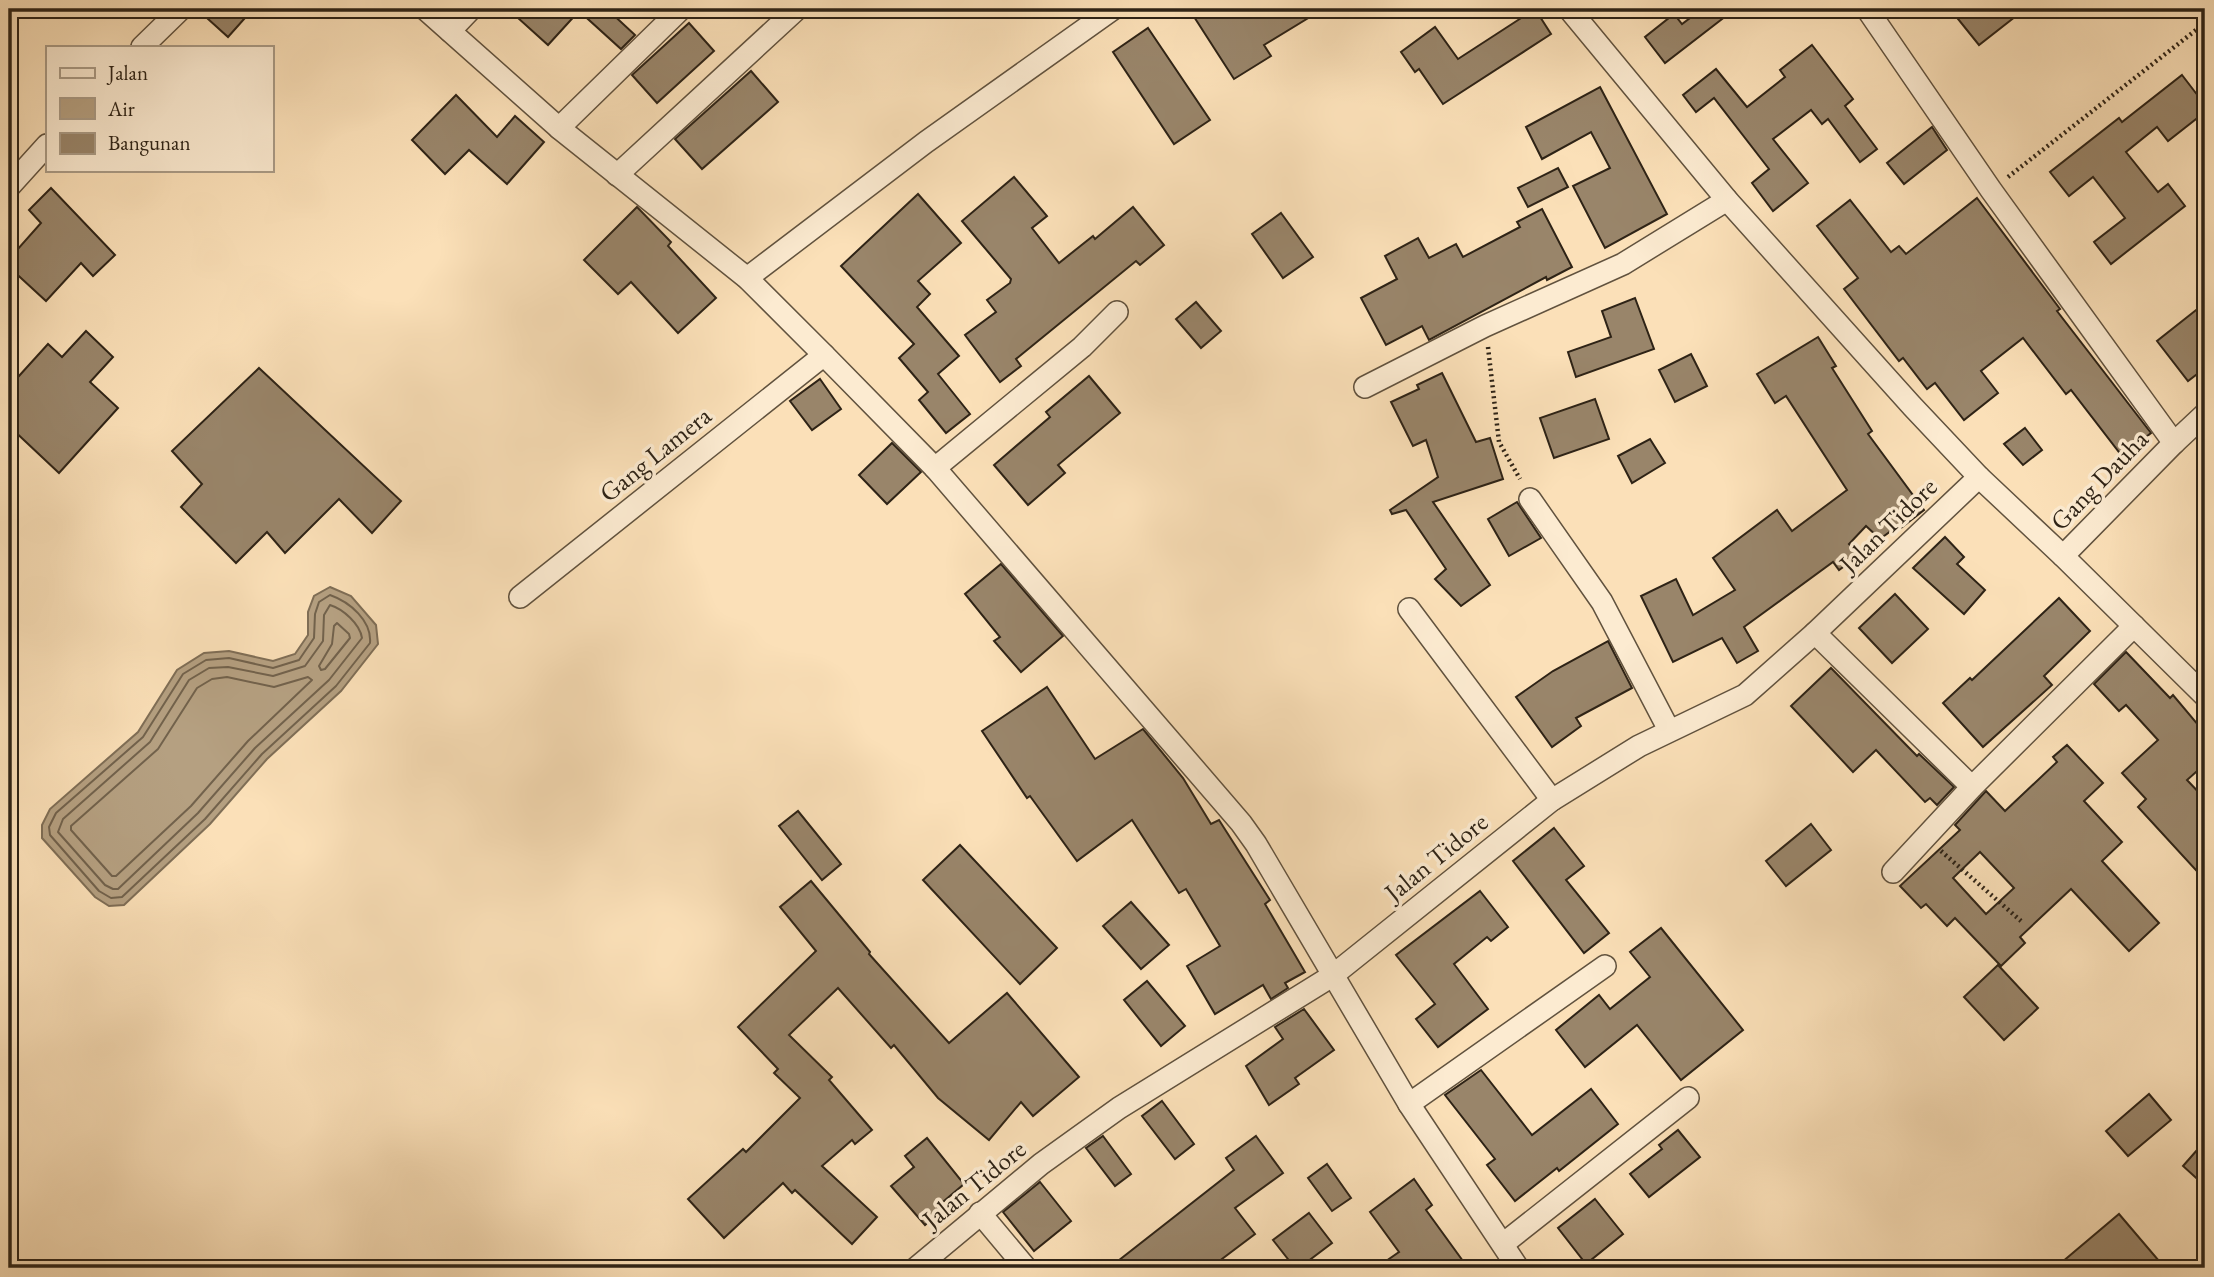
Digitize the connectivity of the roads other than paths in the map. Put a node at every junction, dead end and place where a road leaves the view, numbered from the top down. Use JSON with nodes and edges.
{"nodes":[{"id":1,"x":181,"y":9,"type":"edge"},
{"id":2,"x":425,"y":9,"type":"edge"},
{"id":3,"x":471,"y":9,"type":"edge"},
{"id":4,"x":681,"y":9,"type":"edge"},
{"id":5,"x":797,"y":9,"type":"edge"},
{"id":6,"x":1113,"y":9,"type":"edge"},
{"id":7,"x":1569,"y":9,"type":"edge"},
{"id":8,"x":1867,"y":9,"type":"edge"},
{"id":9,"x":450,"y":31,"type":"junction"},
{"id":10,"x":143,"y":46,"type":"edge"},
{"id":11,"x":559,"y":128,"type":"junction"},
{"id":12,"x":46,"y":146,"type":"edge"},
{"id":13,"x":617,"y":175,"type":"junction"},
{"id":14,"x":9,"y":187,"type":"edge"},
{"id":15,"x":1727,"y":200,"type":"junction"},
{"id":16,"x":747,"y":278,"type":"junction"},
{"id":17,"x":1117,"y":313,"type":"dead end"},
{"id":18,"x":824,"y":355,"type":"junction"},
{"id":19,"x":1365,"y":387,"type":"dead end"},
{"id":20,"x":2205,"y":414,"type":"edge"},
{"id":21,"x":2174,"y":443,"type":"junction"},
{"id":22,"x":935,"y":468,"type":"junction"},
{"id":23,"x":1979,"y":477,"type":"junction"},
{"id":24,"x":1531,"y":499,"type":"road end"},
{"id":25,"x":2063,"y":556,"type":"junction"},
{"id":26,"x":520,"y":597,"type":"dead end"},
{"id":27,"x":1409,"y":609,"type":"dead end"},
{"id":28,"x":2134,"y":626,"type":"junction"},
{"id":29,"x":1815,"y":633,"type":"junction"},
{"id":30,"x":2205,"y":696,"type":"edge"},
{"id":31,"x":1669,"y":730,"type":"junction"},
{"id":32,"x":1972,"y":787,"type":"junction"},
{"id":33,"x":1552,"y":800,"type":"junction"},
{"id":34,"x":1893,"y":872,"type":"dead end"},
{"id":35,"x":1605,"y":966,"type":"dead end"},
{"id":36,"x":1332,"y":976,"type":"junction"},
{"id":37,"x":1688,"y":1098,"type":"dead end"},
{"id":38,"x":1409,"y":1104,"type":"junction"},
{"id":39,"x":980,"y":1213,"type":"junction"},
{"id":40,"x":1503,"y":1244,"type":"junction"},
{"id":41,"x":915,"y":1268,"type":"edge"},
{"id":42,"x":1026,"y":1268,"type":"edge"},
{"id":43,"x":1518,"y":1268,"type":"edge"}],
"edges":[{"from":1,"to":10,"type":"street"},
{"from":2,"to":9,"type":"street"},
{"from":3,"to":9,"type":"street"},
{"from":4,"to":11,"type":"street"},
{"from":5,"to":13,"type":"street"},
{"from":6,"to":16,"type":"street"},
{"from":7,"to":15,"type":"street"},
{"from":8,"to":21,"type":"street"},
{"from":9,"to":11,"type":"street"},
{"from":11,"to":13,"type":"street"},
{"from":12,"to":14,"type":"street"},
{"from":13,"to":16,"type":"street"},
{"from":15,"to":19,"type":"street"},
{"from":15,"to":23,"type":"street"},
{"from":16,"to":18,"type":"street"},
{"from":17,"to":22,"type":"street"},
{"from":18,"to":22,"type":"street"},
{"from":18,"to":26,"type":"street","name":"Gang Lamera"},
{"from":20,"to":21,"type":"street","name":"Gang Dauha"},
{"from":21,"to":25,"type":"street","name":"Gang Dauha"},
{"from":22,"to":36,"type":"street"},
{"from":23,"to":25,"type":"street"},
{"from":23,"to":29,"type":"street","name":"Jalan Tidore"},
{"from":24,"to":31,"type":"street"},
{"from":25,"to":28,"type":"street"},
{"from":27,"to":33,"type":"street"},
{"from":28,"to":30,"type":"street"},
{"from":28,"to":32,"type":"street"},
{"from":29,"to":31,"type":"street","name":"Jalan Tidore"},
{"from":29,"to":32,"type":"street"},
{"from":31,"to":33,"type":"street","name":"Jalan Tidore"},
{"from":32,"to":34,"type":"street"},
{"from":33,"to":36,"type":"street","name":"Jalan Tidore"},
{"from":35,"to":38,"type":"street"},
{"from":36,"to":38,"type":"street"},
{"from":36,"to":39,"type":"street","name":"Jalan Tidore"},
{"from":37,"to":40,"type":"street"},
{"from":38,"to":40,"type":"street"},
{"from":39,"to":41,"type":"street","name":"Jalan Tidore"},
{"from":39,"to":42,"type":"street"},
{"from":40,"to":43,"type":"street"}]}
